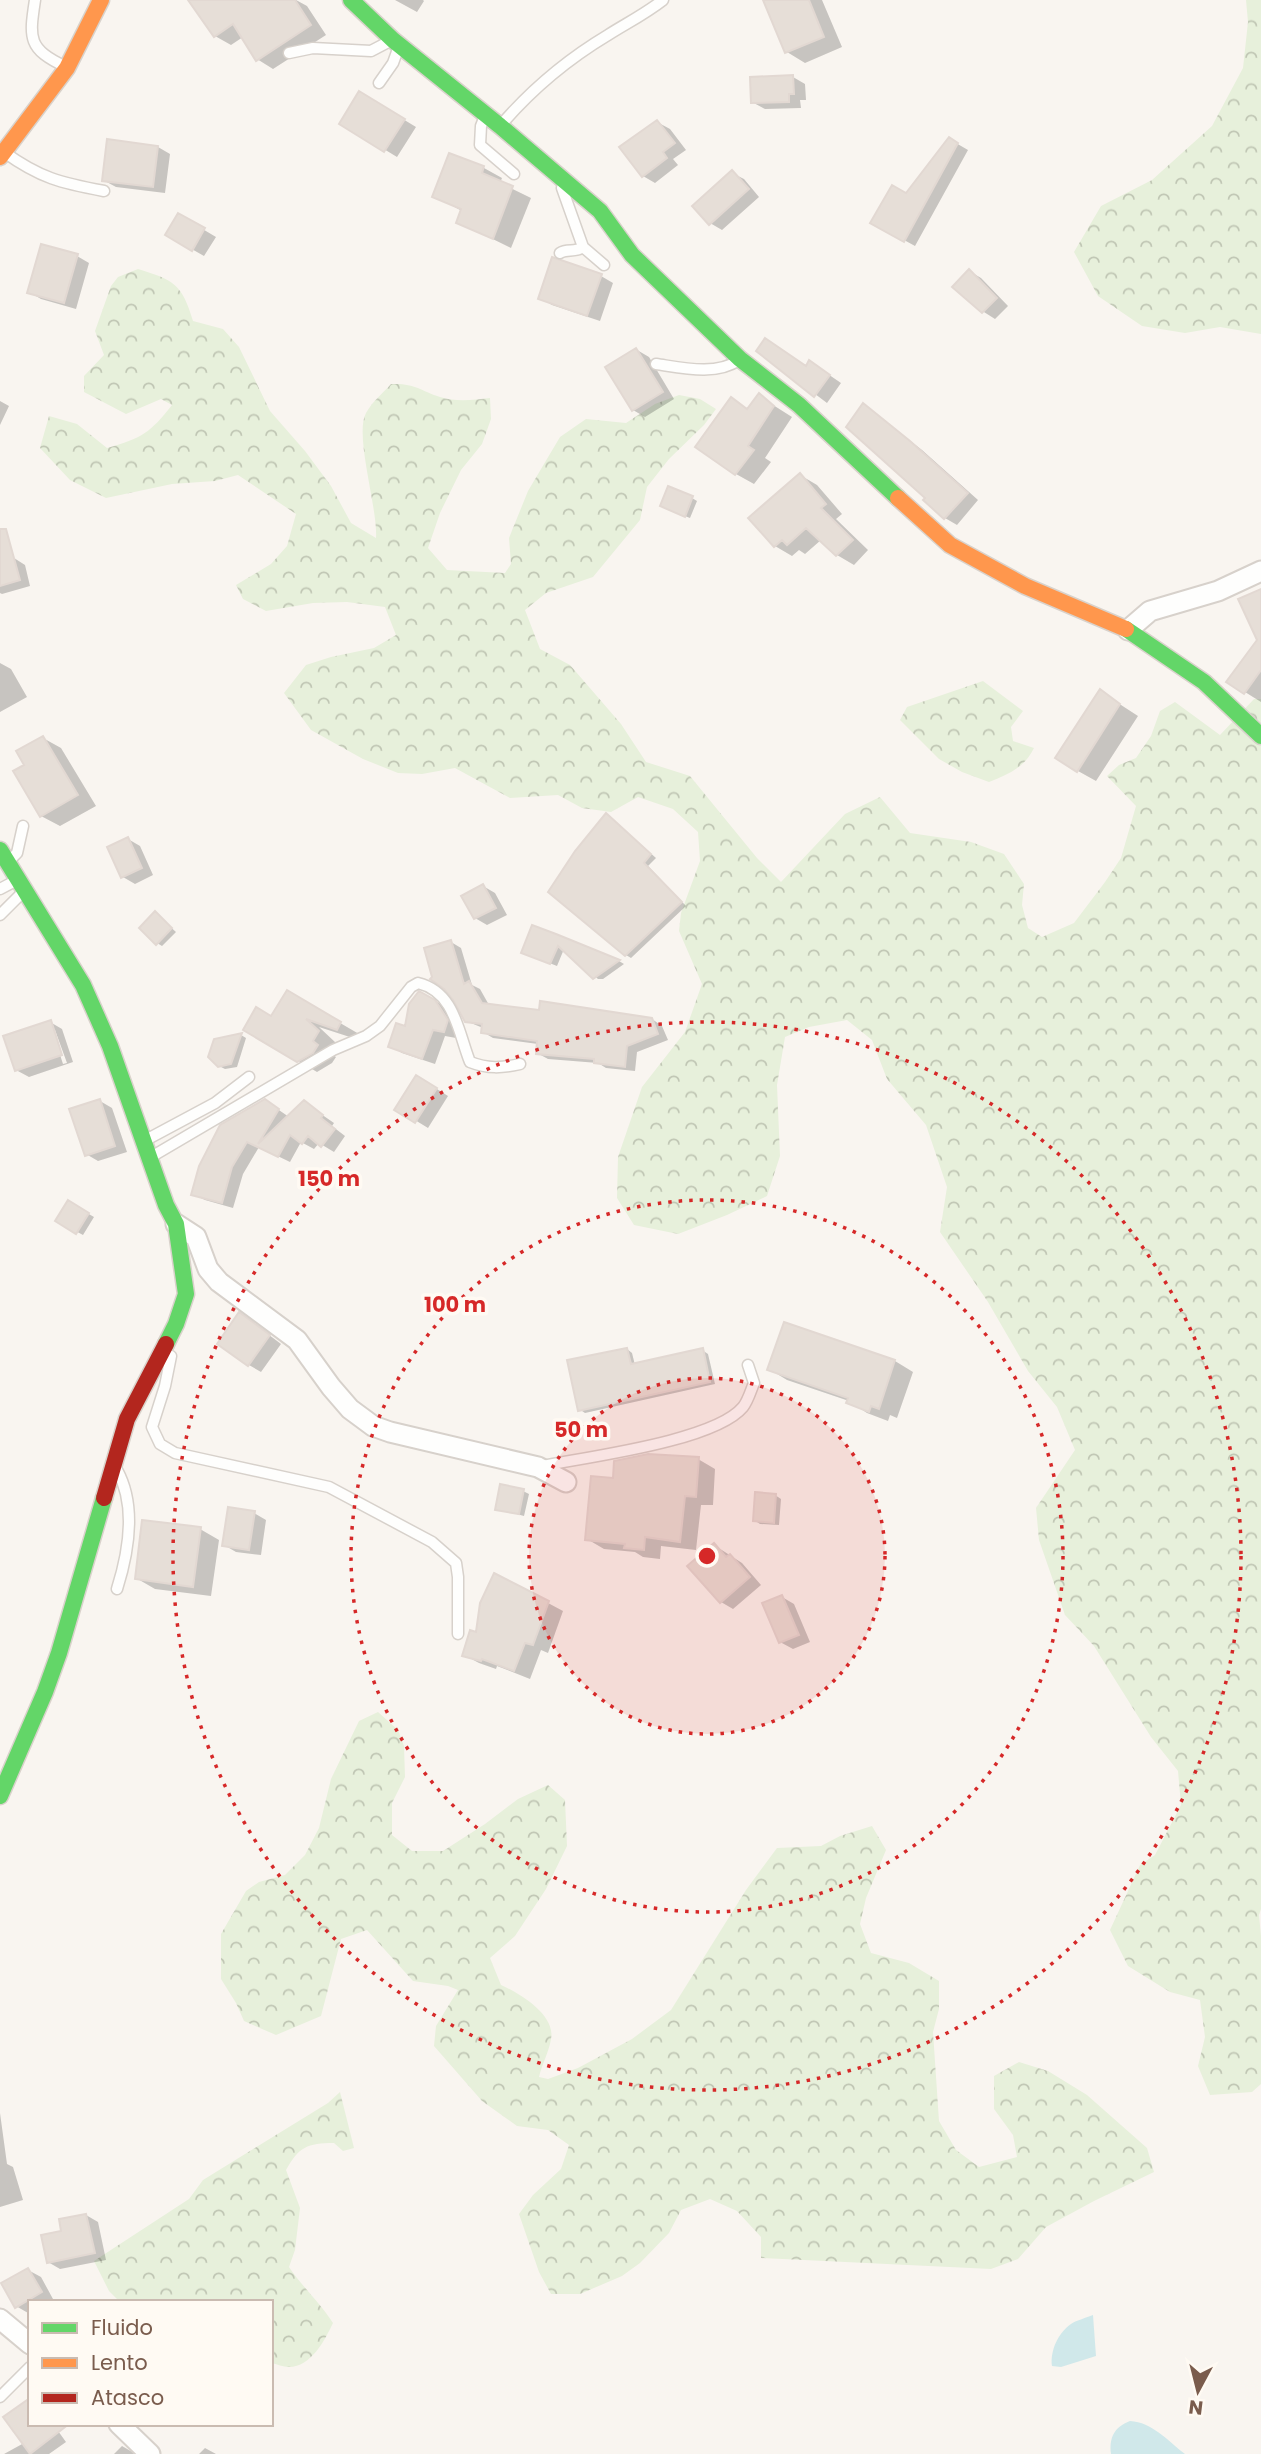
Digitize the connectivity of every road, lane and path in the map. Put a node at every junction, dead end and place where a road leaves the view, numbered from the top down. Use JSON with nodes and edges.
{"nodes":[{"id":1,"x":35,"y":0,"type":"edge"},
{"id":2,"x":101,"y":0,"type":"edge"},
{"id":3,"x":351,"y":0,"type":"edge"},
{"id":4,"x":663,"y":0,"type":"edge"},
{"id":5,"x":396,"y":43,"type":"junction"},
{"id":6,"x":289,"y":53,"type":"dead end"},
{"id":7,"x":67,"y":68,"type":"junction"},
{"id":8,"x":379,"y":83,"type":"dead end"},
{"id":9,"x":485,"y":115,"type":"junction"},
{"id":10,"x":500,"y":126,"type":"junction"},
{"id":11,"x":2,"y":154,"type":"edge"},
{"id":12,"x":514,"y":174,"type":"dead end"},
{"id":13,"x":561,"y":177,"type":"junction"},
{"id":14,"x":104,"y":191,"type":"dead end"},
{"id":15,"x":583,"y":247,"type":"junction"},
{"id":16,"x":559,"y":253,"type":"dead end"},
{"id":17,"x":604,"y":265,"type":"dead end"},
{"id":18,"x":740,"y":359,"type":"junction"},
{"id":19,"x":656,"y":363,"type":"dead end"},
{"id":20,"x":1261,"y":571,"type":"edge"},
{"id":21,"x":1128,"y":630,"type":"junction"},
{"id":22,"x":1261,"y":736,"type":"edge"},
{"id":23,"x":23,"y":826,"type":"dead end"},
{"id":24,"x":4,"y":857,"type":"edge"},
{"id":25,"x":21,"y":885,"type":"junction"},
{"id":26,"x":0,"y":889,"type":"edge"},
{"id":27,"x":0,"y":915,"type":"edge"},
{"id":28,"x":520,"y":1064,"type":"dead end"},
{"id":29,"x":249,"y":1077,"type":"dead end"},
{"id":30,"x":144,"y":1141,"type":"junction"},
{"id":31,"x":150,"y":1157,"type":"junction"},
{"id":32,"x":176,"y":1224,"type":"junction"},
{"id":33,"x":176,"y":1324,"type":"junction"},
{"id":34,"x":748,"y":1365,"type":"dead end"},
{"id":35,"x":113,"y":1464,"type":"junction"},
{"id":36,"x":538,"y":1467,"type":"junction"},
{"id":37,"x":566,"y":1482,"type":"dead end"},
{"id":38,"x":117,"y":1589,"type":"dead end"},
{"id":39,"x":458,"y":1634,"type":"dead end"},
{"id":40,"x":0,"y":1796,"type":"edge"},
{"id":41,"x":0,"y":2319,"type":"edge"},
{"id":42,"x":28,"y":2342,"type":"edge"},
{"id":43,"x":28,"y":2369,"type":"edge"},
{"id":44,"x":0,"y":2397,"type":"edge"},
{"id":45,"x":121,"y":2426,"type":"edge"},
{"id":46,"x":150,"y":2454,"type":"edge"}],
"edges":[{"from":1,"to":7,"type":"lane"},
{"from":2,"to":7,"type":"street"},
{"from":3,"to":5,"type":"street"},
{"from":4,"to":10,"type":"lane"},
{"from":5,"to":6,"type":"lane"},
{"from":5,"to":8,"type":"lane"},
{"from":5,"to":9,"type":"street"},
{"from":7,"to":11,"type":"street"},
{"from":9,"to":10,"type":"street"},
{"from":9,"to":12,"type":"lane"},
{"from":10,"to":13,"type":"street"},
{"from":11,"to":14,"type":"lane"},
{"from":13,"to":15,"type":"lane"},
{"from":13,"to":18,"type":"street"},
{"from":15,"to":16,"type":"lane"},
{"from":15,"to":17,"type":"lane"},
{"from":18,"to":19,"type":"lane"},
{"from":18,"to":21,"type":"street"},
{"from":20,"to":21,"type":"street"},
{"from":21,"to":22,"type":"street"},
{"from":23,"to":24,"type":"lane"},
{"from":24,"to":25,"type":"street"},
{"from":25,"to":26,"type":"lane"},
{"from":25,"to":27,"type":"lane"},
{"from":25,"to":30,"type":"street"},
{"from":28,"to":31,"type":"lane"},
{"from":29,"to":30,"type":"lane"},
{"from":30,"to":31,"type":"street"},
{"from":31,"to":32,"type":"street"},
{"from":32,"to":33,"type":"street"},
{"from":32,"to":36,"type":"street"},
{"from":33,"to":35,"type":"street"},
{"from":33,"to":39,"type":"lane"},
{"from":34,"to":36,"type":"lane"},
{"from":35,"to":38,"type":"lane"},
{"from":35,"to":40,"type":"street"},
{"from":36,"to":37,"type":"street"},
{"from":41,"to":42,"type":"street"},
{"from":43,"to":44,"type":"lane"},
{"from":45,"to":46,"type":"street"}]}
